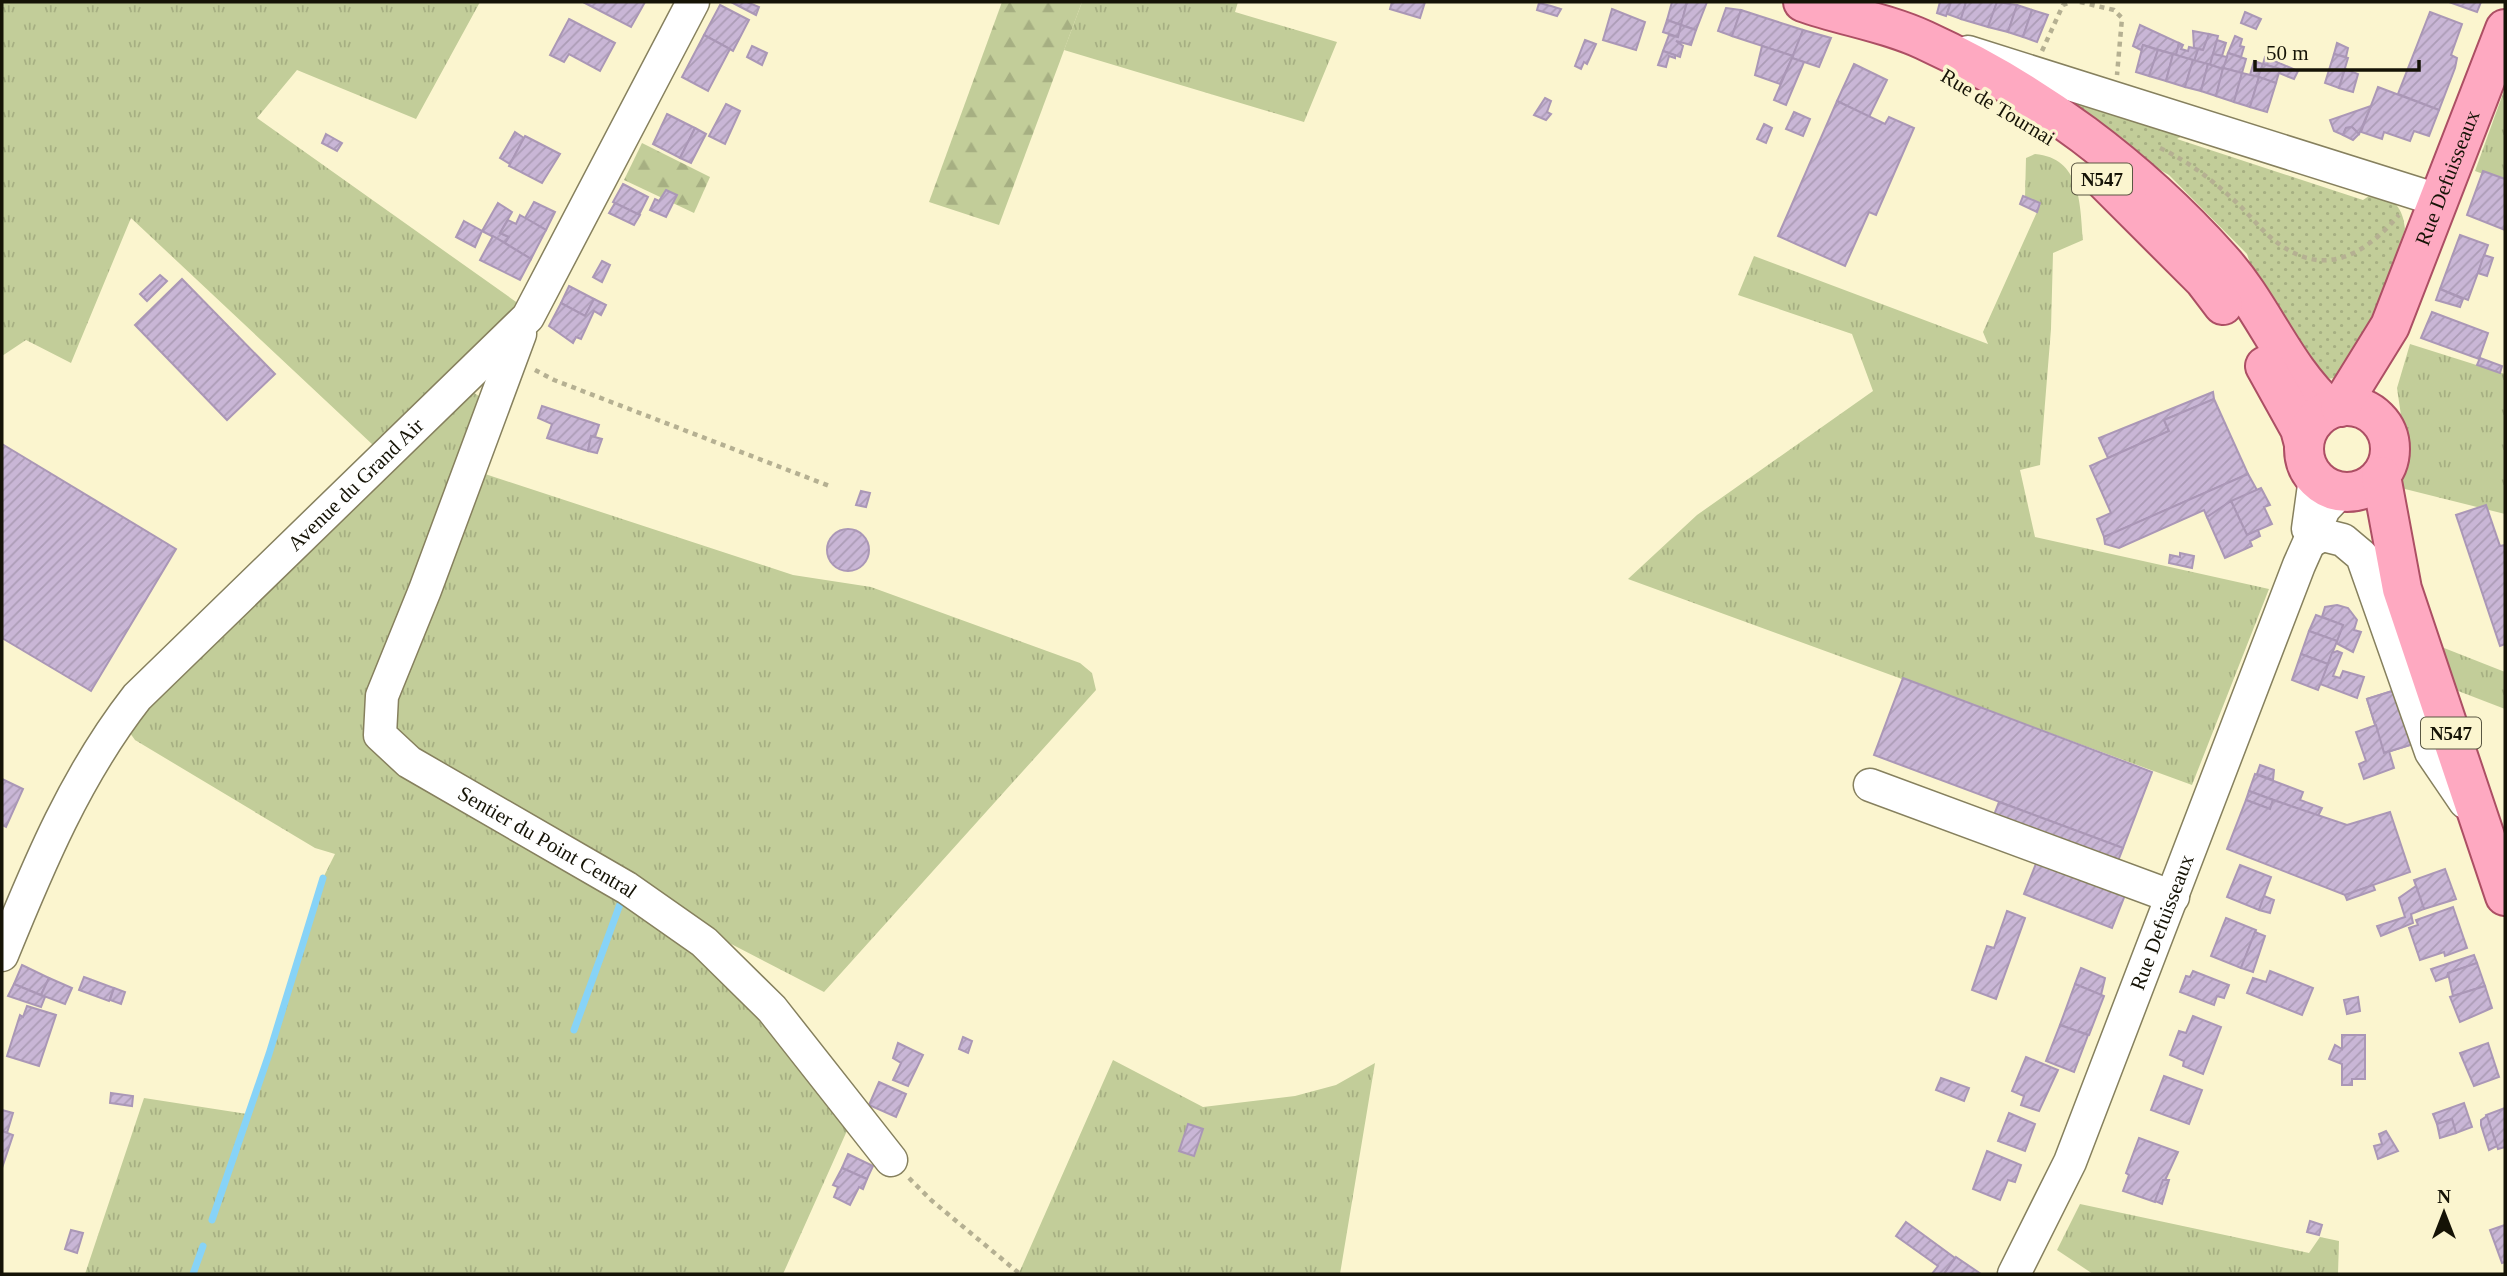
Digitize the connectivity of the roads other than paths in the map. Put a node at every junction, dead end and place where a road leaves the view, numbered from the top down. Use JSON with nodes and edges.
{"nodes":[{"id":1,"x":693,"y":2,"type":"edge"},
{"id":2,"x":1808,"y":4,"type":"edge"},
{"id":3,"x":2505,"y":29,"type":"edge"},
{"id":4,"x":1923,"y":39,"type":"junction"},
{"id":5,"x":2109,"y":169,"type":"junction"},
{"id":6,"x":2429,"y":197,"type":"junction"},
{"id":7,"x":528,"y":317,"type":"junction"},
{"id":8,"x":2390,"y":326,"type":"junction"},
{"id":9,"x":2335,"y":408,"type":"junction"},
{"id":10,"x":2385,"y":429,"type":"junction"},
{"id":11,"x":2337,"y":477,"type":"junction"},
{"id":12,"x":2305,"y":553,"type":"junction"},
{"id":13,"x":1870,"y":785,"type":"dead end"},
{"id":14,"x":2482,"y":828,"type":"junction"},
{"id":15,"x":2505,"y":896,"type":"edge"},
{"id":16,"x":2173,"y":898,"type":"junction"},
{"id":17,"x":2,"y":955,"type":"edge"},
{"id":18,"x":891,"y":1160,"type":"road end"},
{"id":19,"x":2014,"y":1274,"type":"edge"}],
"edges":[{"from":1,"to":7,"type":"street","name":"Avenue du Grand Air"},
{"from":2,"to":4,"type":"main road","name":"Rue de Tournai","number":"N547"},
{"from":2,"to":5,"type":"main road","name":"Rue de Tournai","number":"N547"},
{"from":3,"to":6,"type":"main road","name":"Rue Defuisseaux"},
{"from":4,"to":5,"type":"main road","name":"Rue de Tournai","number":"N547"},
{"from":4,"to":6,"type":"street","name":"Rue de Tournai"},
{"from":5,"to":9,"type":"main road","name":"Rue de Tournai","number":"N547"},
{"from":5,"to":11,"type":"main road","name":"Rue de Tournai","number":"N547"},
{"from":6,"to":8,"type":"main road","name":"Rue Defuisseaux"},
{"from":7,"to":17,"type":"street","name":"Avenue du Grand Air"},
{"from":7,"to":18,"type":"street","name":"Sentier du Point Central"},
{"from":8,"to":9,"type":"main road","name":"Rue Defuisseaux"},
{"from":8,"to":10,"type":"main road","name":"Rue Defuisseaux"},
{"from":9,"to":10,"type":"main road"},
{"from":9,"to":11,"type":"main road","name":"Rue Defuisseaux"},
{"from":10,"to":11,"type":"main road","name":"Rue Defuisseaux"},
{"from":11,"to":12,"type":"street","name":"Rue Defuisseaux"},
{"from":11,"to":14,"type":"main road","number":"N547"},
{"from":12,"to":14,"type":"street"},
{"from":12,"to":16,"type":"street","name":"Rue Defuisseaux"},
{"from":13,"to":16,"type":"street"},
{"from":14,"to":15,"type":"main road","number":"N547"},
{"from":16,"to":19,"type":"street","name":"Rue Defuisseaux"}]}
